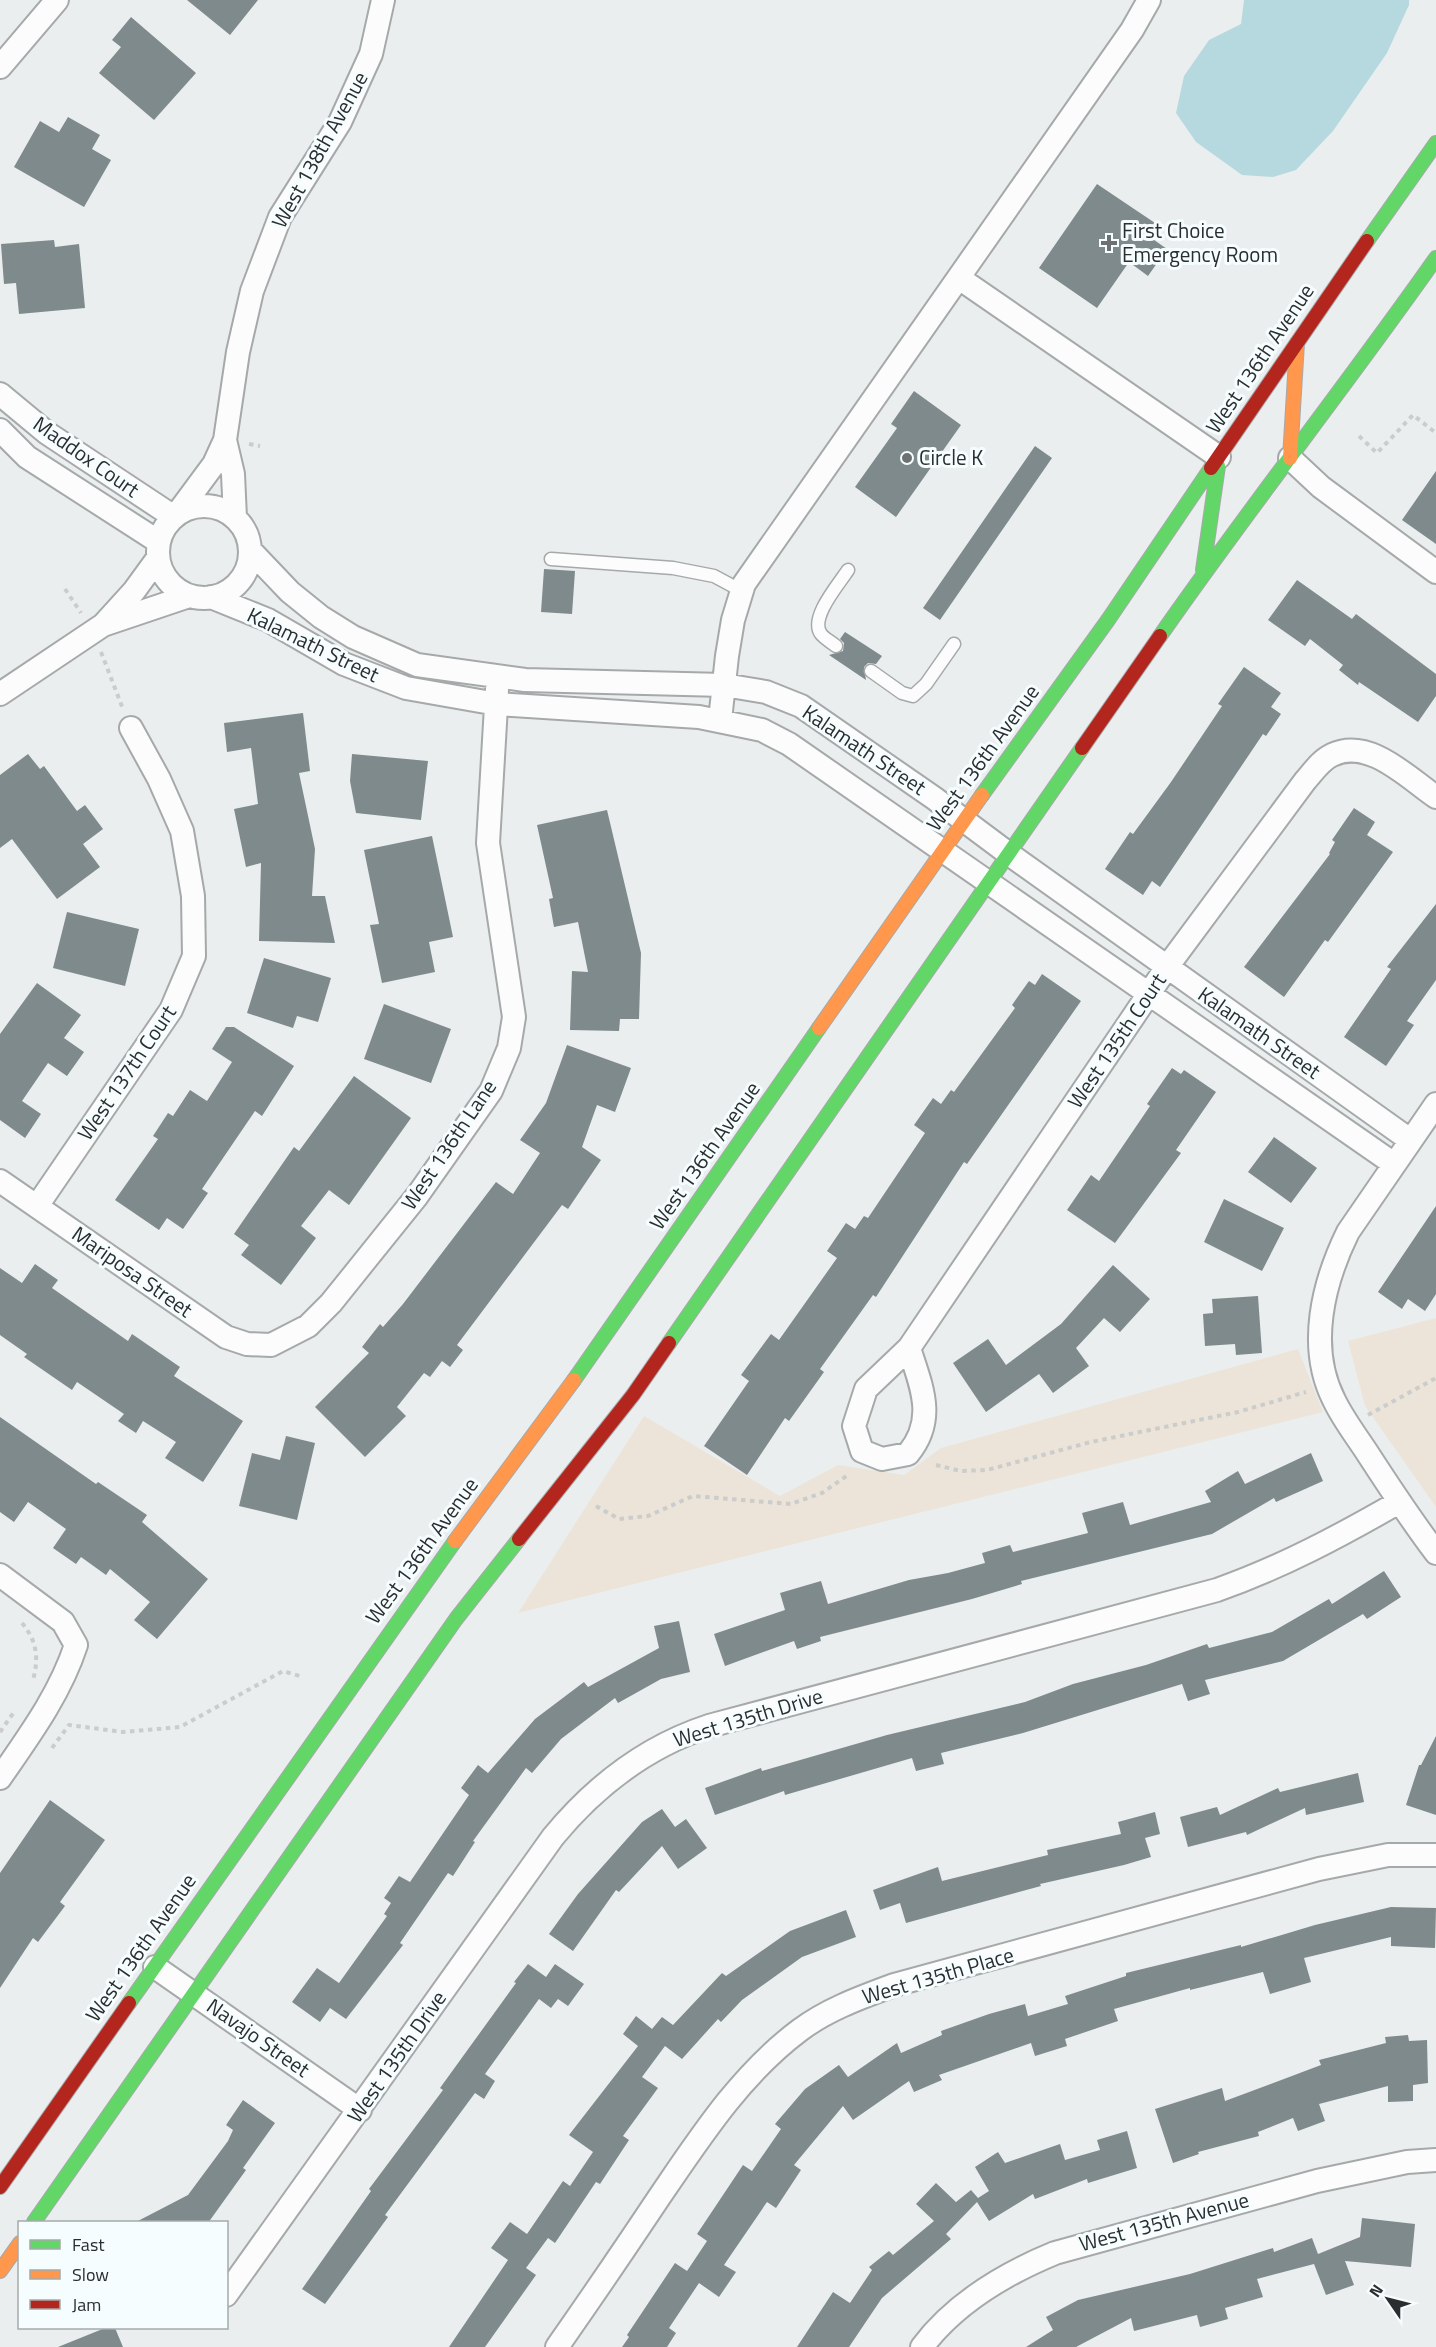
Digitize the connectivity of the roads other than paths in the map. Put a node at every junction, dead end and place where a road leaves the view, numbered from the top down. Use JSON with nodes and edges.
{"nodes":[{"id":1,"x":57,"y":0,"type":"edge"},
{"id":2,"x":383,"y":0,"type":"edge"},
{"id":3,"x":1149,"y":0,"type":"edge"},
{"id":4,"x":0,"y":67,"type":"edge"},
{"id":5,"x":1436,"y":143,"type":"edge"},
{"id":6,"x":1436,"y":258,"type":"edge"},
{"id":7,"x":959,"y":278,"type":"junction"},
{"id":8,"x":1297,"y":341,"type":"junction"},
{"id":9,"x":0,"y":394,"type":"edge"},
{"id":10,"x":0,"y":430,"type":"edge"},
{"id":11,"x":225,"y":440,"type":"junction"},
{"id":12,"x":1219,"y":457,"type":"junction"},
{"id":13,"x":1290,"y":458,"type":"junction"},
{"id":14,"x":176,"y":515,"type":"junction"},
{"id":15,"x":235,"y":518,"type":"junction"},
{"id":16,"x":158,"y":550,"type":"junction"},
{"id":17,"x":250,"y":550,"type":"junction"},
{"id":18,"x":550,"y":559,"type":"dead end"},
{"id":19,"x":848,"y":570,"type":"dead end"},
{"id":20,"x":1436,"y":572,"type":"edge"},
{"id":21,"x":1203,"y":574,"type":"junction"},
{"id":22,"x":742,"y":591,"type":"junction"},
{"id":23,"x":200,"y":597,"type":"junction"},
{"id":24,"x":103,"y":625,"type":"junction"},
{"id":25,"x":954,"y":644,"type":"dead end"},
{"id":26,"x":836,"y":646,"type":"dead end"},
{"id":27,"x":871,"y":671,"type":"dead end"},
{"id":28,"x":498,"y":678,"type":"junction"},
{"id":29,"x":724,"y":685,"type":"junction"},
{"id":30,"x":0,"y":694,"type":"edge"},
{"id":31,"x":497,"y":704,"type":"junction"},
{"id":32,"x":720,"y":720,"type":"junction"},
{"id":33,"x":130,"y":728,"type":"road end"},
{"id":34,"x":1436,"y":797,"type":"edge"},
{"id":35,"x":964,"y":820,"type":"junction"},
{"id":36,"x":942,"y":852,"type":"junction"},
{"id":37,"x":1009,"y":854,"type":"junction"},
{"id":38,"x":988,"y":883,"type":"junction"},
{"id":39,"x":1167,"y":967,"type":"junction"},
{"id":40,"x":1149,"y":994,"type":"junction"},
{"id":41,"x":1436,"y":1104,"type":"edge"},
{"id":42,"x":1410,"y":1140,"type":"junction"},
{"id":43,"x":1394,"y":1164,"type":"junction"},
{"id":44,"x":0,"y":1181,"type":"edge"},
{"id":45,"x":37,"y":1206,"type":"junction"},
{"id":46,"x":271,"y":1345,"type":"joint"},
{"id":47,"x":909,"y":1348,"type":"junction"},
{"id":48,"x":1399,"y":1502,"type":"junction"},
{"id":49,"x":1436,"y":1553,"type":"edge"},
{"id":50,"x":0,"y":1575,"type":"edge"},
{"id":51,"x":0,"y":1778,"type":"edge"},
{"id":52,"x":1436,"y":1855,"type":"edge"},
{"id":53,"x":154,"y":1967,"type":"junction"},
{"id":54,"x":194,"y":1993,"type":"junction"},
{"id":55,"x":360,"y":2110,"type":"junction"},
{"id":56,"x":1436,"y":2160,"type":"edge"},
{"id":57,"x":0,"y":2187,"type":"edge"},
{"id":58,"x":35,"y":2221,"type":"edge"},
{"id":59,"x":18,"y":2246,"type":"edge"},
{"id":60,"x":0,"y":2271,"type":"edge"},
{"id":61,"x":228,"y":2292,"type":"edge"},
{"id":62,"x":557,"y":2347,"type":"edge"},
{"id":63,"x":921,"y":2347,"type":"edge"}],
"edges":[{"from":1,"to":4,"type":"street"},
{"from":2,"to":11,"type":"street","name":"West 138th Avenue"},
{"from":3,"to":7,"type":"street"},
{"from":5,"to":8,"type":"main road","name":"West 136th Avenue"},
{"from":6,"to":13,"type":"main road"},
{"from":7,"to":12,"type":"street"},
{"from":7,"to":22,"type":"street"},
{"from":8,"to":12,"type":"main road","name":"West 136th Avenue"},
{"from":8,"to":13,"type":"main road"},
{"from":9,"to":14,"type":"street","name":"Maddox Court"},
{"from":10,"to":16,"type":"street","name":"Maddox Court"},
{"from":11,"to":14,"type":"street","name":"West 138th Avenue"},
{"from":11,"to":15,"type":"street","name":"West 138th Avenue"},
{"from":12,"to":21,"type":"main road"},
{"from":12,"to":35,"type":"main road","name":"West 136th Avenue"},
{"from":13,"to":20,"type":"street"},
{"from":13,"to":21,"type":"main road"},
{"from":14,"to":15,"type":"street"},
{"from":14,"to":16,"type":"street"},
{"from":15,"to":17,"type":"street"},
{"from":16,"to":23,"type":"street"},
{"from":16,"to":24,"type":"street"},
{"from":17,"to":23,"type":"street"},
{"from":17,"to":28,"type":"street","name":"Kalamath Street"},
{"from":18,"to":22,"type":"lane"},
{"from":19,"to":26,"type":"lane"},
{"from":21,"to":37,"type":"main road"},
{"from":22,"to":29,"type":"street"},
{"from":23,"to":24,"type":"street"},
{"from":23,"to":31,"type":"street","name":"Kalamath Street"},
{"from":24,"to":30,"type":"street"},
{"from":25,"to":27,"type":"lane"},
{"from":28,"to":29,"type":"street","name":"Kalamath Street"},
{"from":28,"to":31,"type":"street","name":"West 136th Lane"},
{"from":29,"to":32,"type":"street"},
{"from":29,"to":35,"type":"street","name":"Kalamath Street"},
{"from":31,"to":32,"type":"street","name":"Kalamath Street"},
{"from":31,"to":46,"type":"street","name":"West 136th Lane"},
{"from":32,"to":36,"type":"street","name":"Kalamath Street"},
{"from":33,"to":45,"type":"street","name":"West 137th Court"},
{"from":34,"to":39,"type":"street","name":"West 135th Court"},
{"from":35,"to":36,"type":"main road","name":"West 136th Avenue"},
{"from":35,"to":37,"type":"street","name":"Kalamath Street"},
{"from":36,"to":38,"type":"street","name":"Kalamath Street"},
{"from":36,"to":53,"type":"main road","name":"West 136th Avenue"},
{"from":37,"to":38,"type":"main road"},
{"from":37,"to":39,"type":"street","name":"Kalamath Street"},
{"from":38,"to":40,"type":"street","name":"Kalamath Street"},
{"from":38,"to":54,"type":"main road"},
{"from":39,"to":40,"type":"street","name":"West 135th Court"},
{"from":39,"to":42,"type":"street","name":"Kalamath Street"},
{"from":40,"to":43,"type":"street","name":"Kalamath Street"},
{"from":40,"to":47,"type":"street","name":"West 135th Court"},
{"from":41,"to":42,"type":"street"},
{"from":42,"to":43,"type":"street"},
{"from":43,"to":48,"type":"street"},
{"from":44,"to":45,"type":"street","name":"Mariposa Street"},
{"from":45,"to":46,"type":"street","name":"Mariposa Street"},
{"from":47,"to":47,"type":"street","name":"West 135th Court"},
{"from":48,"to":49,"type":"street"},
{"from":48,"to":55,"type":"street","name":"West 135th Drive"},
{"from":50,"to":51,"type":"street"},
{"from":52,"to":62,"type":"street","name":"West 135th Place"},
{"from":53,"to":54,"type":"street","name":"Navajo Street"},
{"from":53,"to":57,"type":"main road","name":"West 136th Avenue"},
{"from":54,"to":55,"type":"street","name":"Navajo Street"},
{"from":54,"to":58,"type":"main road"},
{"from":55,"to":61,"type":"street","name":"West 135th Drive"},
{"from":56,"to":63,"type":"street","name":"West 135th Avenue"},
{"from":59,"to":60,"type":"main road"}]}
